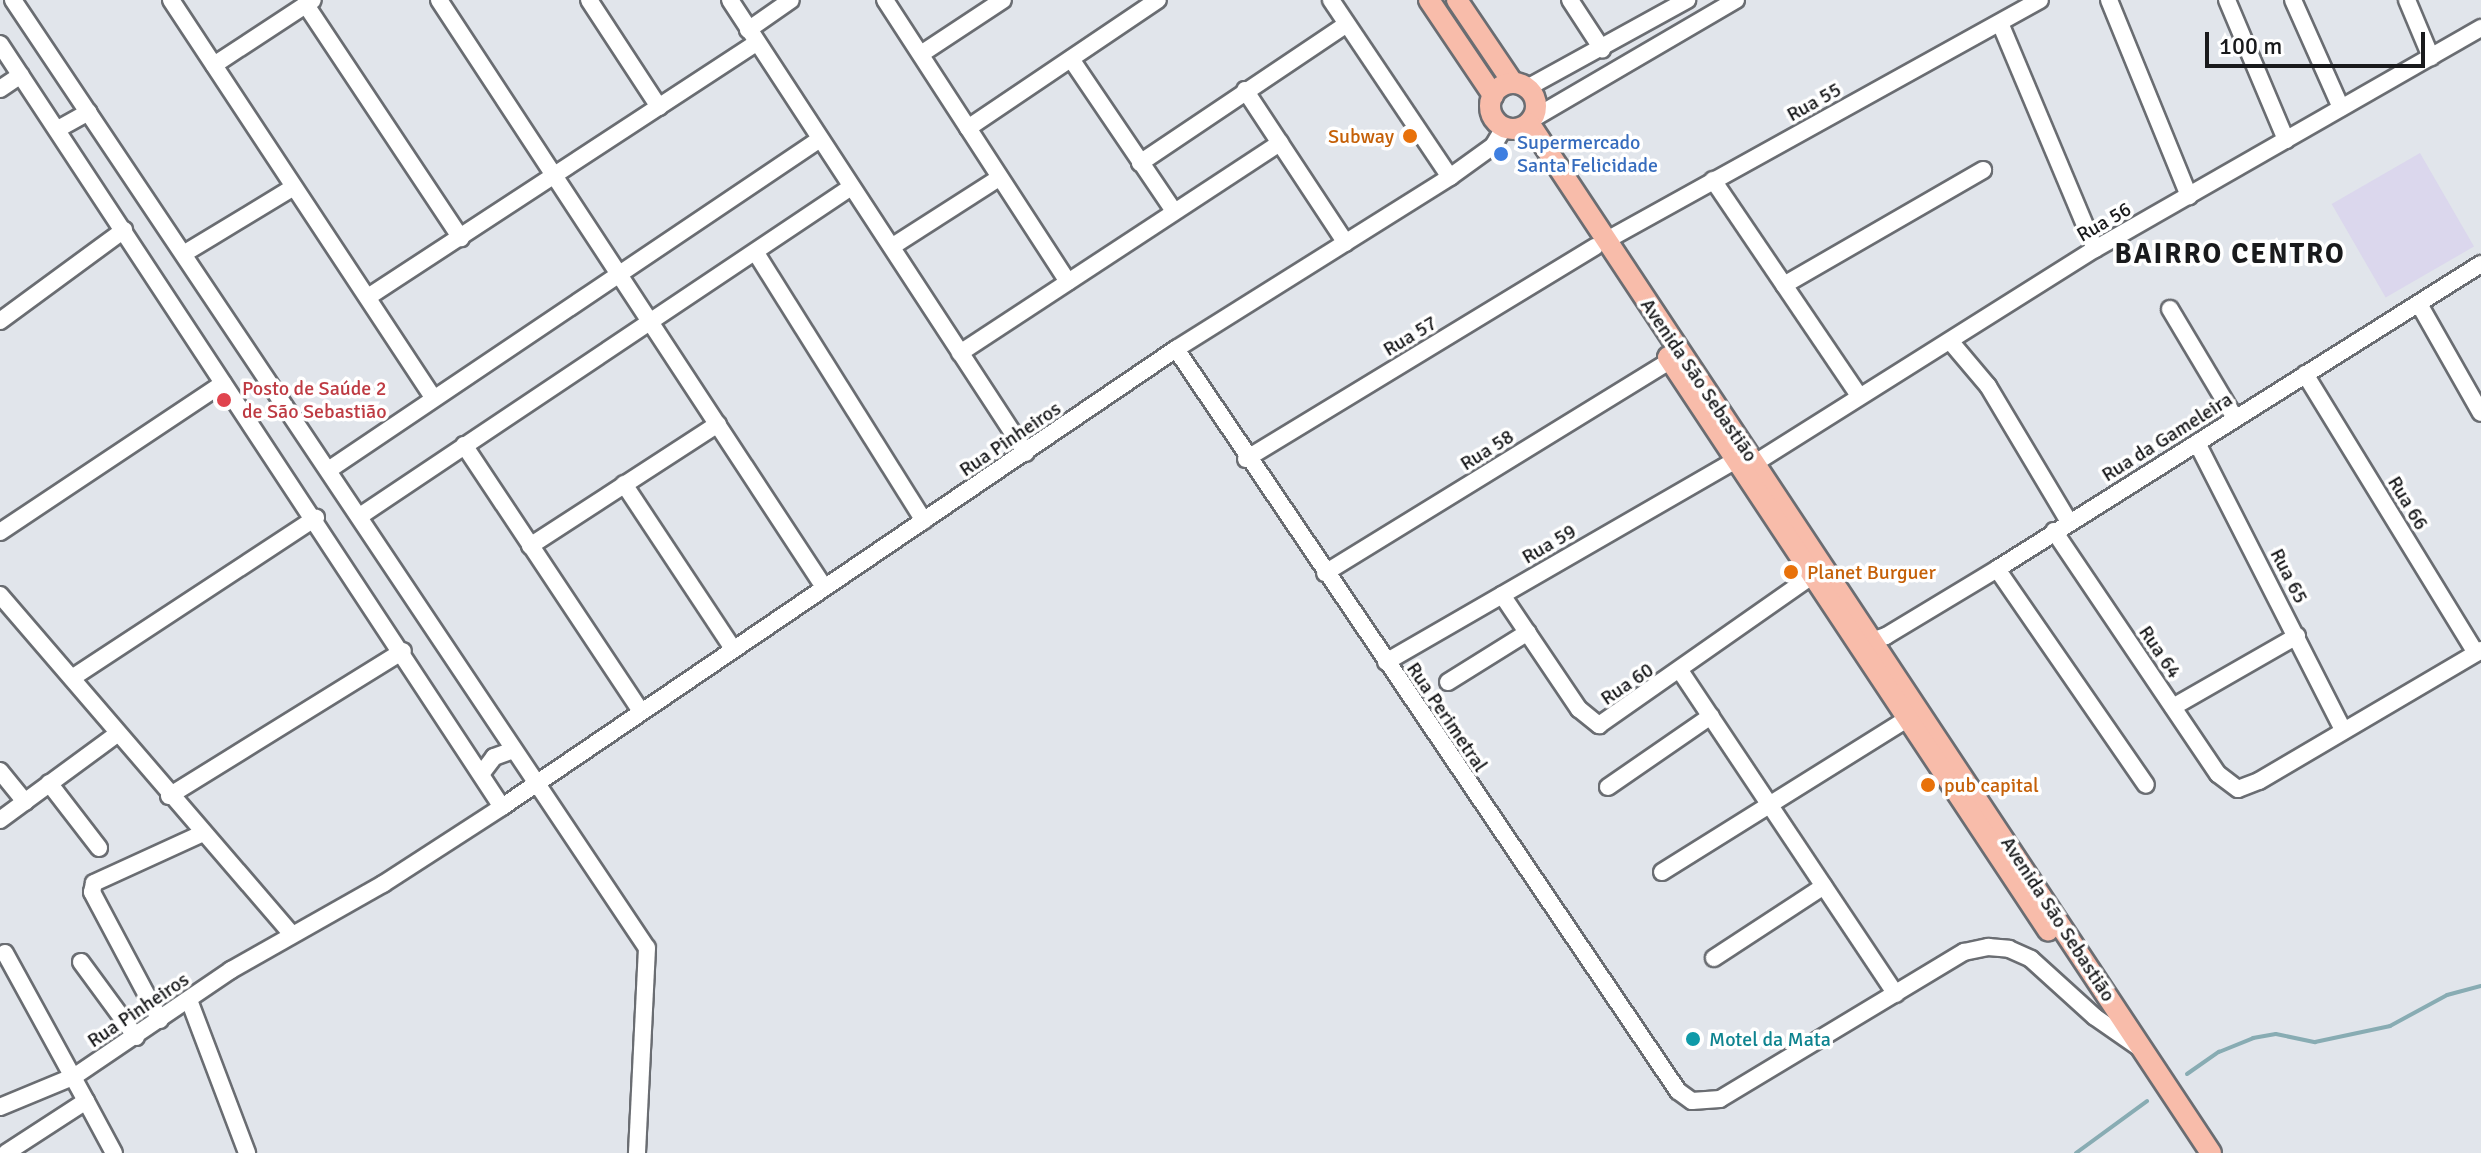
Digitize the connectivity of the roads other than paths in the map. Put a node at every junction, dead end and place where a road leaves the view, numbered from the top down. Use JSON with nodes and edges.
{"nodes":[{"id":1,"x":13,"y":0,"type":"edge"},
{"id":2,"x":171,"y":0,"type":"edge"},
{"id":3,"x":439,"y":0,"type":"edge"},
{"id":4,"x":589,"y":0,"type":"edge"},
{"id":5,"x":730,"y":0,"type":"edge"},
{"id":6,"x":791,"y":0,"type":"edge"},
{"id":7,"x":885,"y":0,"type":"edge"},
{"id":8,"x":1003,"y":0,"type":"edge"},
{"id":9,"x":1158,"y":0,"type":"edge"},
{"id":10,"x":1331,"y":0,"type":"edge"},
{"id":11,"x":1429,"y":0,"type":"edge"},
{"id":12,"x":1457,"y":0,"type":"edge"},
{"id":13,"x":1570,"y":0,"type":"edge"},
{"id":14,"x":1687,"y":0,"type":"edge"},
{"id":15,"x":1736,"y":0,"type":"edge"},
{"id":16,"x":2040,"y":0,"type":"edge"},
{"id":17,"x":2109,"y":0,"type":"edge"},
{"id":18,"x":2227,"y":0,"type":"edge"},
{"id":19,"x":2293,"y":0,"type":"edge"},
{"id":20,"x":2407,"y":0,"type":"edge"},
{"id":21,"x":309,"y":2,"type":"edge"},
{"id":22,"x":2000,"y":23,"type":"junction"},
{"id":23,"x":1347,"y":24,"type":"junction"},
{"id":24,"x":2481,"y":28,"type":"edge"},
{"id":25,"x":753,"y":36,"type":"junction"},
{"id":26,"x":0,"y":44,"type":"edge"},
{"id":27,"x":1602,"y":49,"type":"junction"},
{"id":28,"x":921,"y":54,"type":"junction"},
{"id":29,"x":2431,"y":57,"type":"junction"},
{"id":30,"x":1071,"y":59,"type":"junction"},
{"id":31,"x":214,"y":65,"type":"junction"},
{"id":32,"x":21,"y":75,"type":"junction"},
{"id":33,"x":1520,"y":86,"type":"junction"},
{"id":34,"x":0,"y":89,"type":"edge"},
{"id":35,"x":1245,"y":90,"type":"junction"},
{"id":36,"x":1493,"y":95,"type":"junction"},
{"id":37,"x":659,"y":107,"type":"junction"},
{"id":38,"x":2341,"y":108,"type":"junction"},
{"id":39,"x":89,"y":112,"type":"junction"},
{"id":40,"x":1522,"y":125,"type":"junction"},
{"id":41,"x":968,"y":128,"type":"junction"},
{"id":42,"x":58,"y":129,"type":"junction"},
{"id":43,"x":820,"y":139,"type":"junction"},
{"id":44,"x":2286,"y":140,"type":"junction"},
{"id":45,"x":1280,"y":143,"type":"junction"},
{"id":46,"x":1140,"y":163,"type":"junction"},
{"id":47,"x":1983,"y":170,"type":"dead end"},
{"id":48,"x":556,"y":174,"type":"junction"},
{"id":49,"x":1450,"y":177,"type":"junction"},
{"id":50,"x":999,"y":178,"type":"junction"},
{"id":51,"x":1713,"y":180,"type":"junction"},
{"id":52,"x":294,"y":187,"type":"junction"},
{"id":53,"x":851,"y":187,"type":"junction"},
{"id":54,"x":2189,"y":196,"type":"junction"},
{"id":55,"x":1174,"y":211,"type":"junction"},
{"id":56,"x":124,"y":230,"type":"junction"},
{"id":57,"x":461,"y":238,"type":"junction"},
{"id":58,"x":1346,"y":243,"type":"junction"},
{"id":59,"x":1601,"y":244,"type":"junction"},
{"id":60,"x":893,"y":246,"type":"junction"},
{"id":61,"x":2095,"y":249,"type":"junction"},
{"id":62,"x":185,"y":253,"type":"junction"},
{"id":63,"x":756,"y":253,"type":"junction"},
{"id":64,"x":2481,"y":264,"type":"edge"},
{"id":65,"x":618,"y":274,"type":"junction"},
{"id":66,"x":1068,"y":282,"type":"junction"},
{"id":67,"x":1784,"y":285,"type":"junction"},
{"id":68,"x":368,"y":297,"type":"junction"},
{"id":69,"x":2419,"y":304,"type":"junction"},
{"id":70,"x":2170,"y":309,"type":"dead end"},
{"id":71,"x":649,"y":320,"type":"junction"},
{"id":72,"x":0,"y":321,"type":"edge"},
{"id":73,"x":1950,"y":341,"type":"junction"},
{"id":74,"x":1176,"y":349,"type":"junction"},
{"id":75,"x":960,"y":353,"type":"junction"},
{"id":76,"x":1670,"y":361,"type":"junction"},
{"id":77,"x":2305,"y":374,"type":"junction"},
{"id":78,"x":223,"y":383,"type":"junction"},
{"id":79,"x":1859,"y":396,"type":"junction"},
{"id":80,"x":433,"y":397,"type":"junction"},
{"id":81,"x":2481,"y":413,"type":"edge"},
{"id":82,"x":2235,"y":418,"type":"junction"},
{"id":83,"x":718,"y":424,"type":"junction"},
{"id":84,"x":2197,"y":443,"type":"junction"},
{"id":85,"x":464,"y":445,"type":"junction"},
{"id":86,"x":1026,"y":453,"type":"junction"},
{"id":87,"x":1246,"y":459,"type":"junction"},
{"id":88,"x":1733,"y":462,"type":"junction"},
{"id":89,"x":1755,"y":463,"type":"junction"},
{"id":90,"x":330,"y":469,"type":"junction"},
{"id":91,"x":624,"y":484,"type":"junction"},
{"id":92,"x":360,"y":516,"type":"junction"},
{"id":93,"x":316,"y":518,"type":"junction"},
{"id":94,"x":924,"y":521,"type":"junction"},
{"id":95,"x":2069,"y":522,"type":"junction"},
{"id":96,"x":2054,"y":531,"type":"junction"},
{"id":97,"x":0,"y":532,"type":"edge"},
{"id":98,"x":530,"y":546,"type":"junction"},
{"id":99,"x":1997,"y":569,"type":"junction"},
{"id":100,"x":1325,"y":573,"type":"junction"},
{"id":101,"x":1810,"y":577,"type":"junction"},
{"id":102,"x":824,"y":587,"type":"junction"},
{"id":103,"x":0,"y":595,"type":"edge"},
{"id":104,"x":1502,"y":595,"type":"junction"},
{"id":105,"x":1528,"y":632,"type":"junction"},
{"id":106,"x":2297,"y":636,"type":"junction"},
{"id":107,"x":1865,"y":644,"type":"junction"},
{"id":108,"x":732,"y":647,"type":"junction"},
{"id":109,"x":403,"y":651,"type":"junction"},
{"id":110,"x":2478,"y":652,"type":"edge"},
{"id":111,"x":1386,"y":662,"type":"junction"},
{"id":112,"x":1681,"y":672,"type":"junction"},
{"id":113,"x":72,"y":678,"type":"junction"},
{"id":114,"x":1448,"y":682,"type":"dead end"},
{"id":115,"x":2173,"y":707,"type":"junction"},
{"id":116,"x":640,"y":710,"type":"junction"},
{"id":117,"x":1711,"y":716,"type":"junction"},
{"id":118,"x":1907,"y":719,"type":"junction"},
{"id":119,"x":2343,"y":729,"type":"junction"},
{"id":120,"x":117,"y":734,"type":"junction"},
{"id":121,"x":513,"y":750,"type":"junction"},
{"id":122,"x":0,"y":771,"type":"edge"},
{"id":123,"x":482,"y":773,"type":"junction"},
{"id":124,"x":49,"y":783,"type":"junction"},
{"id":125,"x":535,"y":783,"type":"junction"},
{"id":126,"x":2146,"y":785,"type":"dead end"},
{"id":127,"x":1608,"y":787,"type":"dead end"},
{"id":128,"x":169,"y":796,"type":"junction"},
{"id":129,"x":25,"y":802,"type":"junction"},
{"id":130,"x":1771,"y":804,"type":"junction"},
{"id":131,"x":502,"y":807,"type":"junction"},
{"id":132,"x":0,"y":820,"type":"edge"},
{"id":133,"x":203,"y":833,"type":"junction"},
{"id":134,"x":99,"y":848,"type":"dead end"},
{"id":135,"x":1662,"y":872,"type":"dead end"},
{"id":136,"x":1824,"y":886,"type":"junction"},
{"id":137,"x":292,"y":934,"type":"junction"},
{"id":138,"x":5,"y":953,"type":"dead end"},
{"id":139,"x":1714,"y":958,"type":"dead end"},
{"id":140,"x":81,"y":962,"type":"dead end"},
{"id":141,"x":1896,"y":994,"type":"junction"},
{"id":142,"x":189,"y":1000,"type":"junction"},
{"id":143,"x":2123,"y":1019,"type":"junction"},
{"id":144,"x":160,"y":1020,"type":"junction"},
{"id":145,"x":136,"y":1037,"type":"junction"},
{"id":146,"x":2144,"y":1051,"type":"junction"},
{"id":147,"x":75,"y":1076,"type":"junction"},
{"id":148,"x":86,"y":1101,"type":"junction"},
{"id":149,"x":0,"y":1107,"type":"edge"},
{"id":150,"x":6,"y":1153,"type":"edge"},
{"id":151,"x":114,"y":1153,"type":"edge"},
{"id":152,"x":247,"y":1153,"type":"edge"},
{"id":153,"x":637,"y":1153,"type":"edge"},
{"id":154,"x":2211,"y":1153,"type":"edge"}],
"edges":[{"from":1,"to":39,"type":"street"},
{"from":2,"to":31,"type":"street"},
{"from":3,"to":48,"type":"street"},
{"from":4,"to":37,"type":"street"},
{"from":5,"to":25,"type":"street"},
{"from":6,"to":25,"type":"street"},
{"from":7,"to":28,"type":"street"},
{"from":8,"to":28,"type":"street"},
{"from":9,"to":30,"type":"street"},
{"from":10,"to":23,"type":"street"},
{"from":11,"to":36,"type":"main road"},
{"from":12,"to":33,"type":"main road"},
{"from":13,"to":27,"type":"street"},
{"from":14,"to":27,"type":"street"},
{"from":15,"to":40,"type":"street","name":"Rua Pinheiros"},
{"from":16,"to":22,"type":"street","name":"Rua 55"},
{"from":17,"to":54,"type":"street"},
{"from":18,"to":44,"type":"street"},
{"from":19,"to":38,"type":"street"},
{"from":20,"to":29,"type":"street"},
{"from":21,"to":31,"type":"street"},
{"from":21,"to":57,"type":"street"},
{"from":22,"to":51,"type":"street","name":"Rua 55"},
{"from":22,"to":61,"type":"street"},
{"from":23,"to":35,"type":"street"},
{"from":23,"to":49,"type":"street"},
{"from":24,"to":29,"type":"street","name":"Rua 56"},
{"from":25,"to":37,"type":"street"},
{"from":25,"to":43,"type":"street"},
{"from":26,"to":32,"type":"street"},
{"from":27,"to":33,"type":"street"},
{"from":28,"to":41,"type":"street"},
{"from":29,"to":38,"type":"street","name":"Rua 56"},
{"from":30,"to":41,"type":"street"},
{"from":30,"to":46,"type":"street"},
{"from":31,"to":52,"type":"street"},
{"from":32,"to":34,"type":"street"},
{"from":32,"to":42,"type":"street"},
{"from":33,"to":36,"type":"main road"},
{"from":33,"to":40,"type":"main road"},
{"from":35,"to":45,"type":"street"},
{"from":35,"to":46,"type":"street"},
{"from":36,"to":40,"type":"main road"},
{"from":37,"to":48,"type":"street"},
{"from":38,"to":44,"type":"street","name":"Rua 56"},
{"from":39,"to":42,"type":"street"},
{"from":39,"to":62,"type":"street"},
{"from":40,"to":49,"type":"street","name":"Rua Pinheiros"},
{"from":40,"to":59,"type":"main road","name":"Avenida São Sebastião"},
{"from":41,"to":50,"type":"street"},
{"from":42,"to":56,"type":"street"},
{"from":43,"to":53,"type":"street"},
{"from":43,"to":65,"type":"street"},
{"from":44,"to":54,"type":"street","name":"Rua 56"},
{"from":45,"to":55,"type":"street"},
{"from":45,"to":58,"type":"street"},
{"from":46,"to":55,"type":"street"},
{"from":47,"to":67,"type":"street"},
{"from":48,"to":57,"type":"street"},
{"from":48,"to":65,"type":"street"},
{"from":49,"to":58,"type":"street","name":"Rua Pinheiros"},
{"from":50,"to":60,"type":"street"},
{"from":50,"to":66,"type":"street"},
{"from":51,"to":59,"type":"street","name":"Rua 55"},
{"from":51,"to":67,"type":"street"},
{"from":52,"to":62,"type":"street"},
{"from":52,"to":68,"type":"street"},
{"from":53,"to":60,"type":"street"},
{"from":53,"to":63,"type":"street"},
{"from":54,"to":61,"type":"street","name":"Rua 56"},
{"from":55,"to":66,"type":"street"},
{"from":56,"to":72,"type":"street"},
{"from":56,"to":78,"type":"street"},
{"from":57,"to":68,"type":"street"},
{"from":58,"to":74,"type":"street","name":"Rua Pinheiros"},
{"from":59,"to":76,"type":"main road","name":"Avenida São Sebastião"},
{"from":59,"to":87,"type":"street","name":"Rua 57"},
{"from":59,"to":89,"type":"main road","name":"Avenida São Sebastião"},
{"from":60,"to":75,"type":"street"},
{"from":61,"to":73,"type":"street","name":"Rua 56"},
{"from":62,"to":90,"type":"street"},
{"from":63,"to":71,"type":"street"},
{"from":63,"to":94,"type":"street"},
{"from":64,"to":69,"type":"street","name":"Rua da Gameleira"},
{"from":65,"to":71,"type":"street"},
{"from":65,"to":80,"type":"street"},
{"from":66,"to":75,"type":"street"},
{"from":67,"to":79,"type":"street"},
{"from":68,"to":80,"type":"street"},
{"from":69,"to":77,"type":"street","name":"Rua da Gameleira"},
{"from":69,"to":81,"type":"street"},
{"from":70,"to":82,"type":"street"},
{"from":71,"to":83,"type":"street"},
{"from":71,"to":85,"type":"street"},
{"from":73,"to":79,"type":"street","name":"Rua 56"},
{"from":73,"to":95,"type":"street"},
{"from":74,"to":86,"type":"street","name":"Rua Pinheiros"},
{"from":74,"to":87,"type":"street","name":"Rua Perimetral"},
{"from":75,"to":86,"type":"street"},
{"from":76,"to":88,"type":"main road","name":"Avenida São Sebastião"},
{"from":76,"to":100,"type":"street","name":"Rua 58"},
{"from":77,"to":82,"type":"street","name":"Rua da Gameleira"},
{"from":77,"to":110,"type":"street","name":"Rua 66"},
{"from":78,"to":93,"type":"street"},
{"from":78,"to":97,"type":"street"},
{"from":79,"to":89,"type":"street","name":"Rua 56"},
{"from":80,"to":90,"type":"street"},
{"from":82,"to":84,"type":"street","name":"Rua da Gameleira"},
{"from":83,"to":91,"type":"street"},
{"from":83,"to":102,"type":"street"},
{"from":84,"to":95,"type":"street","name":"Rua da Gameleira"},
{"from":84,"to":106,"type":"street","name":"Rua 65"},
{"from":85,"to":92,"type":"street"},
{"from":85,"to":98,"type":"street"},
{"from":86,"to":94,"type":"street","name":"Rua Pinheiros"},
{"from":87,"to":100,"type":"street","name":"Rua Perimetral"},
{"from":88,"to":101,"type":"main road","name":"Avenida São Sebastião"},
{"from":88,"to":104,"type":"street","name":"Rua 59"},
{"from":89,"to":107,"type":"main road","name":"Avenida São Sebastião"},
{"from":90,"to":92,"type":"street"},
{"from":91,"to":98,"type":"street"},
{"from":91,"to":108,"type":"street"},
{"from":92,"to":121,"type":"street"},
{"from":93,"to":109,"type":"street"},
{"from":93,"to":113,"type":"street"},
{"from":94,"to":102,"type":"street","name":"Rua Pinheiros"},
{"from":95,"to":96,"type":"street","name":"Rua da Gameleira"},
{"from":96,"to":99,"type":"street","name":"Rua da Gameleira"},
{"from":96,"to":115,"type":"street","name":"Rua 64"},
{"from":98,"to":116,"type":"street"},
{"from":99,"to":107,"type":"street","name":"Rua da Gameleira"},
{"from":99,"to":126,"type":"street"},
{"from":100,"to":111,"type":"street","name":"Rua Perimetral"},
{"from":101,"to":107,"type":"main road","name":"Avenida São Sebastião"},
{"from":101,"to":112,"type":"street","name":"Rua 60"},
{"from":102,"to":108,"type":"street","name":"Rua Pinheiros"},
{"from":103,"to":113,"type":"street"},
{"from":104,"to":105,"type":"street","name":"Rua 60"},
{"from":104,"to":111,"type":"street","name":"Rua 59"},
{"from":105,"to":112,"type":"street","name":"Rua 60"},
{"from":105,"to":114,"type":"street"},
{"from":106,"to":115,"type":"street"},
{"from":106,"to":119,"type":"street","name":"Rua 65"},
{"from":107,"to":118,"type":"main road","name":"Avenida São Sebastião"},
{"from":107,"to":143,"type":"main road","name":"Avenida São Sebastião"},
{"from":108,"to":116,"type":"street","name":"Rua Pinheiros"},
{"from":109,"to":123,"type":"street"},
{"from":109,"to":128,"type":"street"},
{"from":110,"to":119,"type":"street"},
{"from":111,"to":141,"type":"street","name":"Rua Perimetral"},
{"from":112,"to":117,"type":"street"},
{"from":113,"to":120,"type":"street"},
{"from":115,"to":119,"type":"street","name":"Rua 64"},
{"from":116,"to":125,"type":"street","name":"Rua Pinheiros"},
{"from":117,"to":127,"type":"street"},
{"from":117,"to":130,"type":"street"},
{"from":118,"to":130,"type":"street"},
{"from":118,"to":143,"type":"main road","name":"Avenida São Sebastião"},
{"from":120,"to":124,"type":"street"},
{"from":120,"to":128,"type":"street"},
{"from":121,"to":123,"type":"street"},
{"from":121,"to":125,"type":"street"},
{"from":122,"to":129,"type":"street"},
{"from":123,"to":131,"type":"street"},
{"from":124,"to":129,"type":"street"},
{"from":124,"to":134,"type":"street"},
{"from":125,"to":131,"type":"street","name":"Rua Pinheiros"},
{"from":125,"to":153,"type":"street"},
{"from":128,"to":133,"type":"street"},
{"from":129,"to":132,"type":"street"},
{"from":130,"to":135,"type":"street"},
{"from":130,"to":136,"type":"street"},
{"from":131,"to":137,"type":"street","name":"Rua Pinheiros"},
{"from":133,"to":137,"type":"street"},
{"from":133,"to":144,"type":"street"},
{"from":136,"to":139,"type":"street"},
{"from":136,"to":141,"type":"street"},
{"from":137,"to":142,"type":"street","name":"Rua Pinheiros"},
{"from":138,"to":147,"type":"street"},
{"from":140,"to":145,"type":"street"},
{"from":141,"to":146,"type":"street"},
{"from":142,"to":144,"type":"street","name":"Rua Pinheiros"},
{"from":142,"to":152,"type":"street"},
{"from":143,"to":146,"type":"main road"},
{"from":144,"to":145,"type":"street","name":"Rua Pinheiros"},
{"from":145,"to":147,"type":"street","name":"Rua Pinheiros"},
{"from":146,"to":154,"type":"main road"},
{"from":147,"to":148,"type":"street"},
{"from":147,"to":149,"type":"street","name":"Rua Pinheiros"},
{"from":148,"to":150,"type":"street"},
{"from":148,"to":151,"type":"street"}]}
